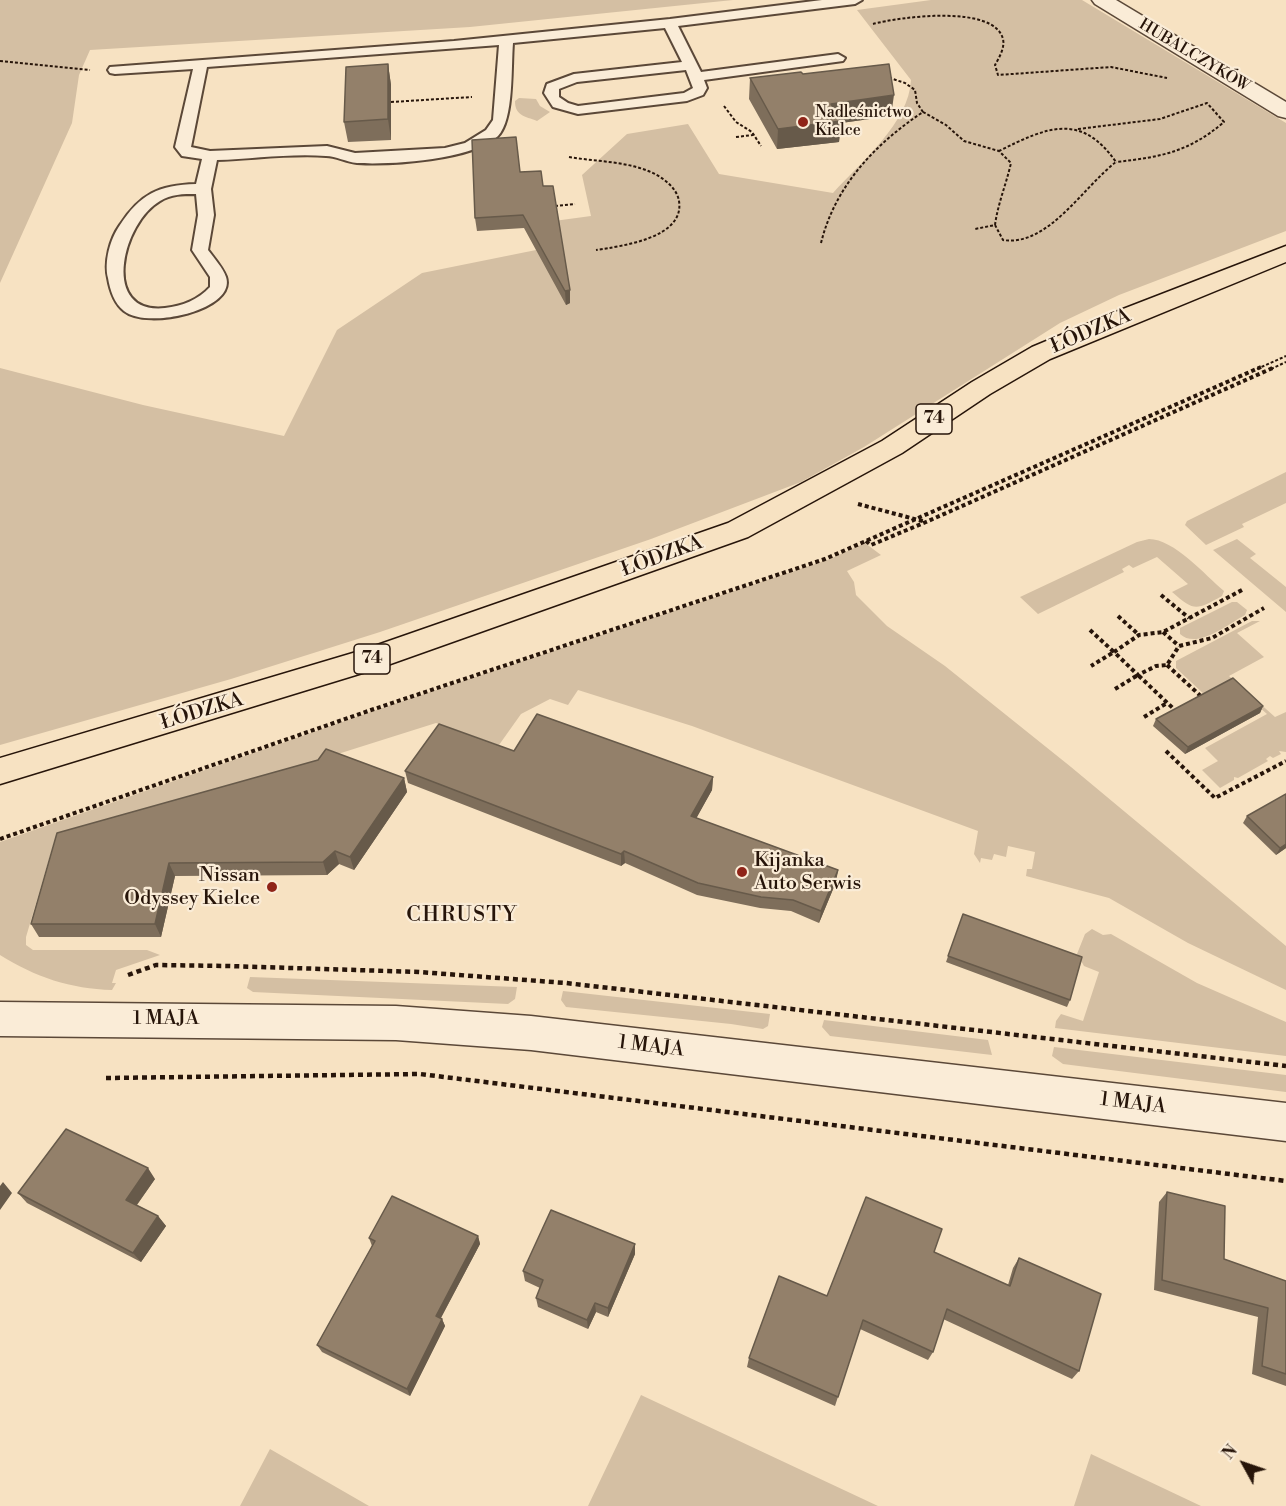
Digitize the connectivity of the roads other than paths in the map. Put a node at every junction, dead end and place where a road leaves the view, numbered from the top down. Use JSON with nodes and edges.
{"nodes":[{"id":1,"x":855,"y":0,"type":"edge"},
{"id":2,"x":1102,"y":0,"type":"edge"},
{"id":3,"x":670,"y":23,"type":"junction"},
{"id":4,"x":506,"y":39,"type":"junction"},
{"id":5,"x":838,"y":58,"type":"road end"},
{"id":6,"x":201,"y":64,"type":"junction"},
{"id":7,"x":115,"y":70,"type":"dead end"},
{"id":8,"x":694,"y":71,"type":"junction"},
{"id":9,"x":1286,"y":111,"type":"edge"},
{"id":10,"x":210,"y":156,"type":"junction"},
{"id":11,"x":202,"y":189,"type":"junction"},
{"id":12,"x":1286,"y":253,"type":"edge"},
{"id":13,"x":0,"y":771,"type":"edge"},
{"id":14,"x":4,"y":1016,"type":"edge"},
{"id":15,"x":1286,"y":1122,"type":"edge"}],
"edges":[{"from":1,"to":3,"type":"lane"},
{"from":2,"to":9,"type":"street","name":"HUBALCZYKÓW"},
{"from":3,"to":4,"type":"lane"},
{"from":3,"to":8,"type":"lane"},
{"from":4,"to":6,"type":"lane"},
{"from":4,"to":10,"type":"lane"},
{"from":5,"to":8,"type":"lane"},
{"from":6,"to":7,"type":"lane"},
{"from":6,"to":10,"type":"lane"},
{"from":8,"to":8,"type":"lane"},
{"from":10,"to":11,"type":"lane"},
{"from":11,"to":11,"type":"lane"},
{"from":12,"to":13,"type":"main road","name":"ŁÓDZKA","number":"74"},
{"from":14,"to":15,"type":"street","name":"1 MAJA"}]}
